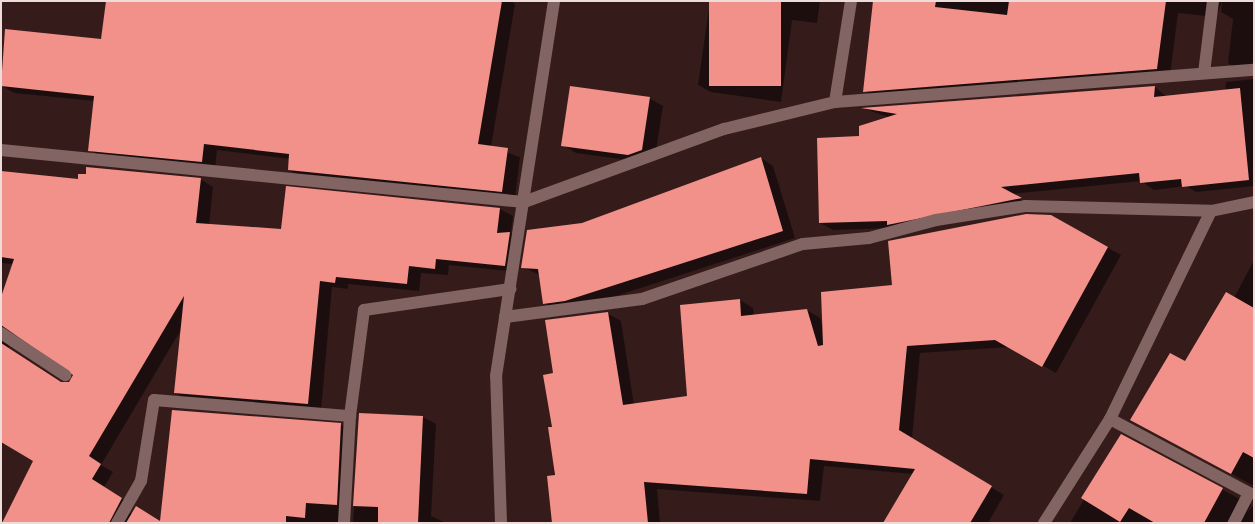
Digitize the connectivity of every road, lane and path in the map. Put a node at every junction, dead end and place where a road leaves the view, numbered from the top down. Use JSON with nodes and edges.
{"nodes":[{"id":1,"x":554,"y":1,"type":"edge"},
{"id":2,"x":851,"y":1,"type":"edge"},
{"id":3,"x":1213,"y":1,"type":"edge"},
{"id":4,"x":1254,"y":70,"type":"edge"},
{"id":5,"x":1204,"y":73,"type":"junction"},
{"id":6,"x":835,"y":102,"type":"junction"},
{"id":7,"x":1,"y":150,"type":"edge"},
{"id":8,"x":524,"y":202,"type":"junction"},
{"id":9,"x":1254,"y":202,"type":"edge"},
{"id":10,"x":1211,"y":211,"type":"junction"},
{"id":11,"x":510,"y":290,"type":"junction"},
{"id":12,"x":505,"y":317,"type":"junction"},
{"id":13,"x":1,"y":333,"type":"edge"},
{"id":14,"x":65,"y":375,"type":"dead end"},
{"id":15,"x":350,"y":416,"type":"junction"},
{"id":16,"x":1110,"y":419,"type":"junction"},
{"id":17,"x":117,"y":523,"type":"edge"},
{"id":18,"x":344,"y":523,"type":"edge"},
{"id":19,"x":501,"y":523,"type":"edge"},
{"id":20,"x":1044,"y":523,"type":"edge"},
{"id":21,"x":1234,"y":523,"type":"edge"}],
"edges":[{"from":1,"to":8,"type":"street"},
{"from":2,"to":6,"type":"street"},
{"from":3,"to":5,"type":"street"},
{"from":4,"to":5,"type":"street"},
{"from":5,"to":6,"type":"street"},
{"from":6,"to":8,"type":"street"},
{"from":7,"to":8,"type":"street"},
{"from":8,"to":11,"type":"street"},
{"from":9,"to":10,"type":"street"},
{"from":10,"to":12,"type":"street"},
{"from":10,"to":16,"type":"street"},
{"from":11,"to":12,"type":"street"},
{"from":11,"to":15,"type":"street"},
{"from":12,"to":19,"type":"street"},
{"from":13,"to":14,"type":"street"},
{"from":15,"to":17,"type":"street"},
{"from":15,"to":18,"type":"street"},
{"from":16,"to":20,"type":"street"},
{"from":16,"to":21,"type":"street"}]}
